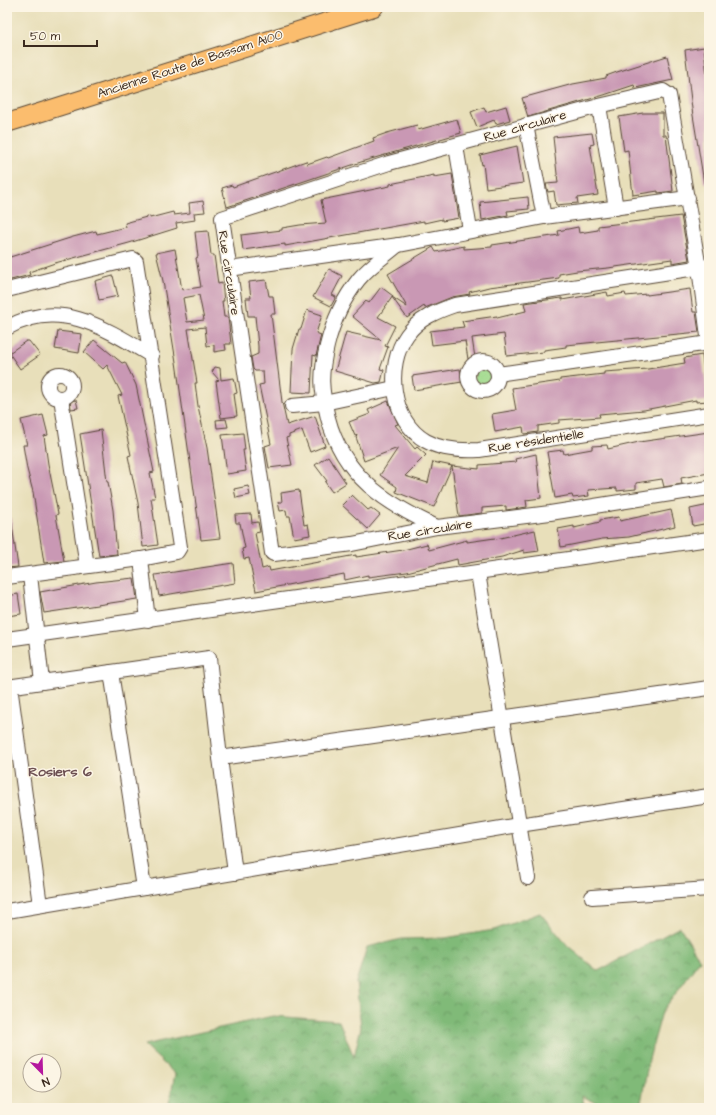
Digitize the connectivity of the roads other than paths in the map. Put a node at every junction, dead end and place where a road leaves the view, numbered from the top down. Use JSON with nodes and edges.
{"nodes":[{"id":1,"x":374,"y":7,"type":"edge"},
{"id":2,"x":599,"y":106,"type":"junction"},
{"id":3,"x":7,"y":123,"type":"edge"},
{"id":4,"x":526,"y":125,"type":"junction"},
{"id":5,"x":456,"y":146,"type":"junction"},
{"id":6,"x":688,"y":198,"type":"junction"},
{"id":7,"x":616,"y":208,"type":"junction"},
{"id":8,"x":544,"y":218,"type":"junction"},
{"id":9,"x":470,"y":230,"type":"junction"},
{"id":10,"x":399,"y":245,"type":"junction"},
{"id":11,"x":704,"y":267,"type":"edge"},
{"id":12,"x":229,"y":269,"type":"junction"},
{"id":13,"x":7,"y":290,"type":"edge"},
{"id":14,"x":7,"y":328,"type":"edge"},
{"id":15,"x":709,"y":343,"type":"edge"},
{"id":16,"x":152,"y":356,"type":"junction"},
{"id":17,"x":498,"y":374,"type":"dead end"},
{"id":18,"x":394,"y":388,"type":"junction"},
{"id":19,"x":61,"y":398,"type":"dead end"},
{"id":20,"x":324,"y":403,"type":"junction"},
{"id":21,"x":292,"y":406,"type":"dead end"},
{"id":22,"x":709,"y":414,"type":"edge"},
{"id":23,"x":709,"y":488,"type":"edge"},
{"id":24,"x":437,"y":527,"type":"junction"},
{"id":25,"x":709,"y":539,"type":"edge"},
{"id":26,"x":141,"y":558,"type":"junction"},
{"id":27,"x":87,"y":566,"type":"junction"},
{"id":28,"x":478,"y":572,"type":"junction"},
{"id":29,"x":30,"y":574,"type":"junction"},
{"id":30,"x":7,"y":577,"type":"edge"},
{"id":31,"x":148,"y":620,"type":"junction"},
{"id":32,"x":37,"y":634,"type":"junction"},
{"id":33,"x":7,"y":639,"type":"edge"},
{"id":34,"x":111,"y":672,"type":"junction"},
{"id":35,"x":42,"y":682,"type":"junction"},
{"id":36,"x":8,"y":687,"type":"edge"},
{"id":37,"x":709,"y":688,"type":"edge"},
{"id":38,"x":502,"y":718,"type":"junction"},
{"id":39,"x":220,"y":758,"type":"junction"},
{"id":40,"x":709,"y":796,"type":"edge"},
{"id":41,"x":519,"y":825,"type":"junction"},
{"id":42,"x":235,"y":872,"type":"junction"},
{"id":43,"x":528,"y":878,"type":"dead end"},
{"id":44,"x":144,"y":888,"type":"junction"},
{"id":45,"x":709,"y":888,"type":"edge"},
{"id":46,"x":592,"y":897,"type":"dead end"},
{"id":47,"x":40,"y":905,"type":"junction"},
{"id":48,"x":7,"y":911,"type":"edge"}],
"edges":[{"from":1,"to":3,"type":"main road","name":"Ancienne Route de Bassam A100"},
{"from":2,"to":4,"type":"street","name":"Rue circulaire"},
{"from":2,"to":6,"type":"street","name":"Rue circulaire"},
{"from":2,"to":7,"type":"street"},
{"from":4,"to":5,"type":"street","name":"Rue circulaire"},
{"from":4,"to":8,"type":"street"},
{"from":5,"to":9,"type":"street"},
{"from":5,"to":12,"type":"street","name":"Rue circulaire"},
{"from":6,"to":7,"type":"street"},
{"from":6,"to":11,"type":"street","name":"Rue circulaire"},
{"from":7,"to":8,"type":"street"},
{"from":8,"to":9,"type":"street"},
{"from":9,"to":10,"type":"street"},
{"from":10,"to":12,"type":"street"},
{"from":10,"to":20,"type":"street"},
{"from":11,"to":15,"type":"street","name":"Rue circulaire"},
{"from":11,"to":18,"type":"street","name":"Rue résidentielle"},
{"from":12,"to":24,"type":"street","name":"Rue circulaire"},
{"from":13,"to":16,"type":"street"},
{"from":14,"to":16,"type":"street"},
{"from":15,"to":17,"type":"street"},
{"from":16,"to":26,"type":"street"},
{"from":18,"to":20,"type":"street"},
{"from":18,"to":22,"type":"street","name":"Rue résidentielle"},
{"from":19,"to":27,"type":"street"},
{"from":20,"to":21,"type":"street"},
{"from":20,"to":24,"type":"street"},
{"from":23,"to":24,"type":"street","name":"Rue circulaire"},
{"from":25,"to":28,"type":"street"},
{"from":26,"to":27,"type":"street"},
{"from":26,"to":31,"type":"street"},
{"from":27,"to":29,"type":"street"},
{"from":28,"to":31,"type":"street"},
{"from":28,"to":38,"type":"street"},
{"from":29,"to":30,"type":"street"},
{"from":29,"to":32,"type":"street"},
{"from":31,"to":32,"type":"street"},
{"from":32,"to":33,"type":"street"},
{"from":32,"to":35,"type":"street"},
{"from":34,"to":35,"type":"street"},
{"from":34,"to":39,"type":"street"},
{"from":34,"to":44,"type":"street"},
{"from":35,"to":36,"type":"street"},
{"from":36,"to":47,"type":"street"},
{"from":37,"to":38,"type":"street"},
{"from":38,"to":39,"type":"street"},
{"from":38,"to":41,"type":"street"},
{"from":39,"to":42,"type":"street"},
{"from":40,"to":41,"type":"street"},
{"from":41,"to":42,"type":"street"},
{"from":41,"to":43,"type":"street"},
{"from":42,"to":44,"type":"street"},
{"from":44,"to":47,"type":"street"},
{"from":45,"to":46,"type":"street"},
{"from":47,"to":48,"type":"street"}]}
